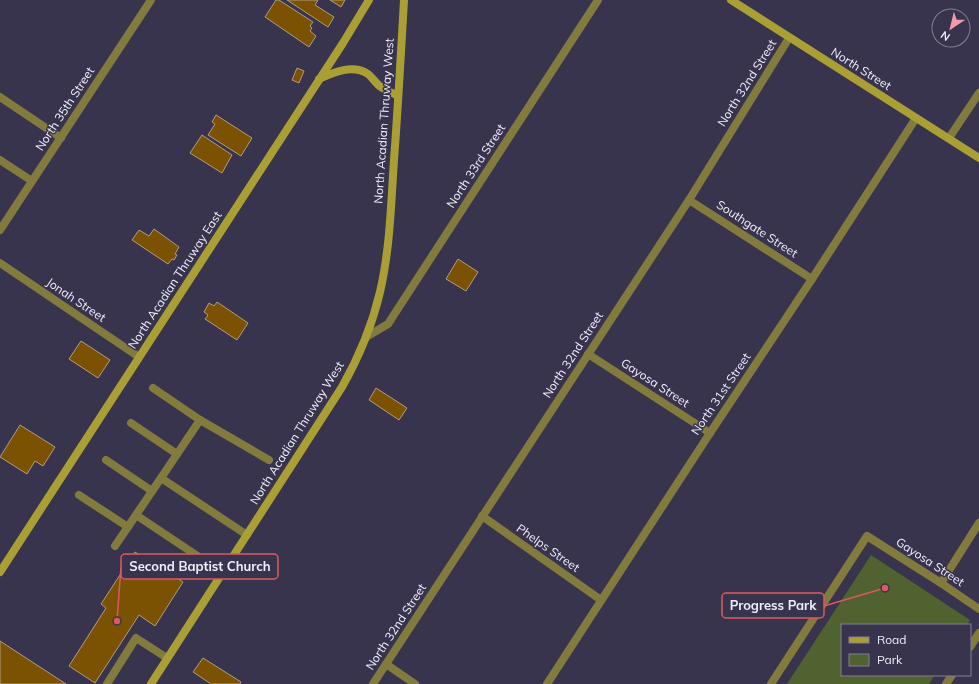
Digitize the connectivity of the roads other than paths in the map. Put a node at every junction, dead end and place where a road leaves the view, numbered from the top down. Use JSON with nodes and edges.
{"nodes":[{"id":1,"x":151,"y":0,"type":"edge"},
{"id":2,"x":369,"y":0,"type":"edge"},
{"id":3,"x":404,"y":0,"type":"edge"},
{"id":4,"x":598,"y":0,"type":"edge"},
{"id":5,"x":731,"y":0,"type":"edge"},
{"id":6,"x":789,"y":38,"type":"junction"},
{"id":7,"x":319,"y":78,"type":"junction"},
{"id":8,"x":398,"y":96,"type":"junction"},
{"id":9,"x":0,"y":97,"type":"edge"},
{"id":10,"x":978,"y":97,"type":"edge"},
{"id":11,"x":916,"y":118,"type":"junction"},
{"id":12,"x":60,"y":138,"type":"junction"},
{"id":13,"x":949,"y":138,"type":"junction"},
{"id":14,"x":979,"y":158,"type":"edge"},
{"id":15,"x":0,"y":160,"type":"edge"},
{"id":16,"x":32,"y":181,"type":"junction"},
{"id":17,"x":689,"y":200,"type":"junction"},
{"id":18,"x":0,"y":230,"type":"edge"},
{"id":19,"x":0,"y":263,"type":"edge"},
{"id":20,"x":812,"y":279,"type":"junction"},
{"id":21,"x":366,"y":337,"type":"junction"},
{"id":22,"x":588,"y":354,"type":"junction"},
{"id":23,"x":139,"y":357,"type":"junction"},
{"id":24,"x":153,"y":388,"type":"dead end"},
{"id":25,"x":200,"y":420,"type":"junction"},
{"id":26,"x":131,"y":423,"type":"dead end"},
{"id":27,"x":710,"y":433,"type":"junction"},
{"id":28,"x":177,"y":454,"type":"junction"},
{"id":29,"x":106,"y":460,"type":"dead end"},
{"id":30,"x":269,"y":460,"type":"dead end"},
{"id":31,"x":161,"y":478,"type":"junction"},
{"id":32,"x":152,"y":491,"type":"junction"},
{"id":33,"x":79,"y":495,"type":"dead end"},
{"id":34,"x":136,"y":515,"type":"junction"},
{"id":35,"x":482,"y":516,"type":"junction"},
{"id":36,"x":979,"y":524,"type":"edge"},
{"id":37,"x":128,"y":527,"type":"junction"},
{"id":38,"x":247,"y":535,"type":"junction"},
{"id":39,"x":115,"y":546,"type":"dead end"},
{"id":40,"x":205,"y":561,"type":"dead end"},
{"id":41,"x":0,"y":572,"type":"edge"},
{"id":42,"x":941,"y":583,"type":"junction"},
{"id":43,"x":601,"y":600,"type":"junction"},
{"id":44,"x":979,"y":609,"type":"edge"},
{"id":45,"x":979,"y":633,"type":"edge"},
{"id":46,"x":971,"y":645,"type":"edge"},
{"id":47,"x":167,"y":658,"type":"junction"},
{"id":48,"x":386,"y":664,"type":"junction"},
{"id":49,"x":107,"y":684,"type":"edge"},
{"id":50,"x":151,"y":684,"type":"edge"},
{"id":51,"x":373,"y":684,"type":"edge"},
{"id":52,"x":416,"y":684,"type":"edge"},
{"id":53,"x":547,"y":684,"type":"edge"},
{"id":54,"x":771,"y":684,"type":"edge"}],
"edges":[{"from":1,"to":12,"type":"street","name":"North 35th Street"},
{"from":2,"to":7,"type":"street","name":"North Acadian Thruway East"},
{"from":3,"to":8,"type":"street","name":"North Acadian Thruway West"},
{"from":4,"to":21,"type":"street","name":"North 33rd Street"},
{"from":5,"to":6,"type":"street","name":"North Street"},
{"from":6,"to":11,"type":"street","name":"North Street"},
{"from":6,"to":17,"type":"street","name":"North 32nd Street"},
{"from":7,"to":8,"type":"street"},
{"from":7,"to":23,"type":"street","name":"North Acadian Thruway East"},
{"from":8,"to":21,"type":"street","name":"North Acadian Thruway West"},
{"from":9,"to":12,"type":"street"},
{"from":10,"to":13,"type":"street"},
{"from":11,"to":13,"type":"street","name":"North Street"},
{"from":11,"to":20,"type":"street","name":"North 31st Street"},
{"from":12,"to":16,"type":"street","name":"North 35th Street"},
{"from":13,"to":14,"type":"street","name":"North Street"},
{"from":15,"to":16,"type":"street"},
{"from":16,"to":18,"type":"street","name":"North 35th Street"},
{"from":17,"to":20,"type":"street","name":"Southgate Street"},
{"from":17,"to":22,"type":"street","name":"North 32nd Street"},
{"from":19,"to":23,"type":"street","name":"Jonah Street"},
{"from":20,"to":27,"type":"street","name":"North 31st Street"},
{"from":21,"to":38,"type":"street","name":"North Acadian Thruway West"},
{"from":22,"to":27,"type":"street","name":"Gayosa Street"},
{"from":22,"to":35,"type":"street","name":"North 32nd Street"},
{"from":23,"to":41,"type":"street","name":"North Acadian Thruway East"},
{"from":24,"to":25,"type":"street"},
{"from":25,"to":28,"type":"street"},
{"from":25,"to":30,"type":"street"},
{"from":26,"to":28,"type":"street"},
{"from":27,"to":43,"type":"street","name":"North 31st Street"},
{"from":28,"to":31,"type":"street"},
{"from":29,"to":32,"type":"street"},
{"from":31,"to":32,"type":"street"},
{"from":31,"to":38,"type":"street"},
{"from":32,"to":34,"type":"street"},
{"from":33,"to":37,"type":"street"},
{"from":34,"to":37,"type":"street"},
{"from":34,"to":40,"type":"street"},
{"from":35,"to":43,"type":"street","name":"Phelps Street"},
{"from":35,"to":48,"type":"street","name":"North 32nd Street"},
{"from":36,"to":42,"type":"street"},
{"from":37,"to":39,"type":"street"},
{"from":38,"to":47,"type":"street","name":"North Acadian Thruway West"},
{"from":42,"to":44,"type":"street","name":"Gayosa Street"},
{"from":42,"to":54,"type":"street","name":"Gayosa Street"},
{"from":43,"to":53,"type":"street","name":"North 31st Street"},
{"from":45,"to":46,"type":"street"},
{"from":47,"to":49,"type":"street"},
{"from":47,"to":50,"type":"street","name":"North Acadian Thruway West"},
{"from":48,"to":51,"type":"street","name":"North 32nd Street"},
{"from":48,"to":52,"type":"street"}]}
